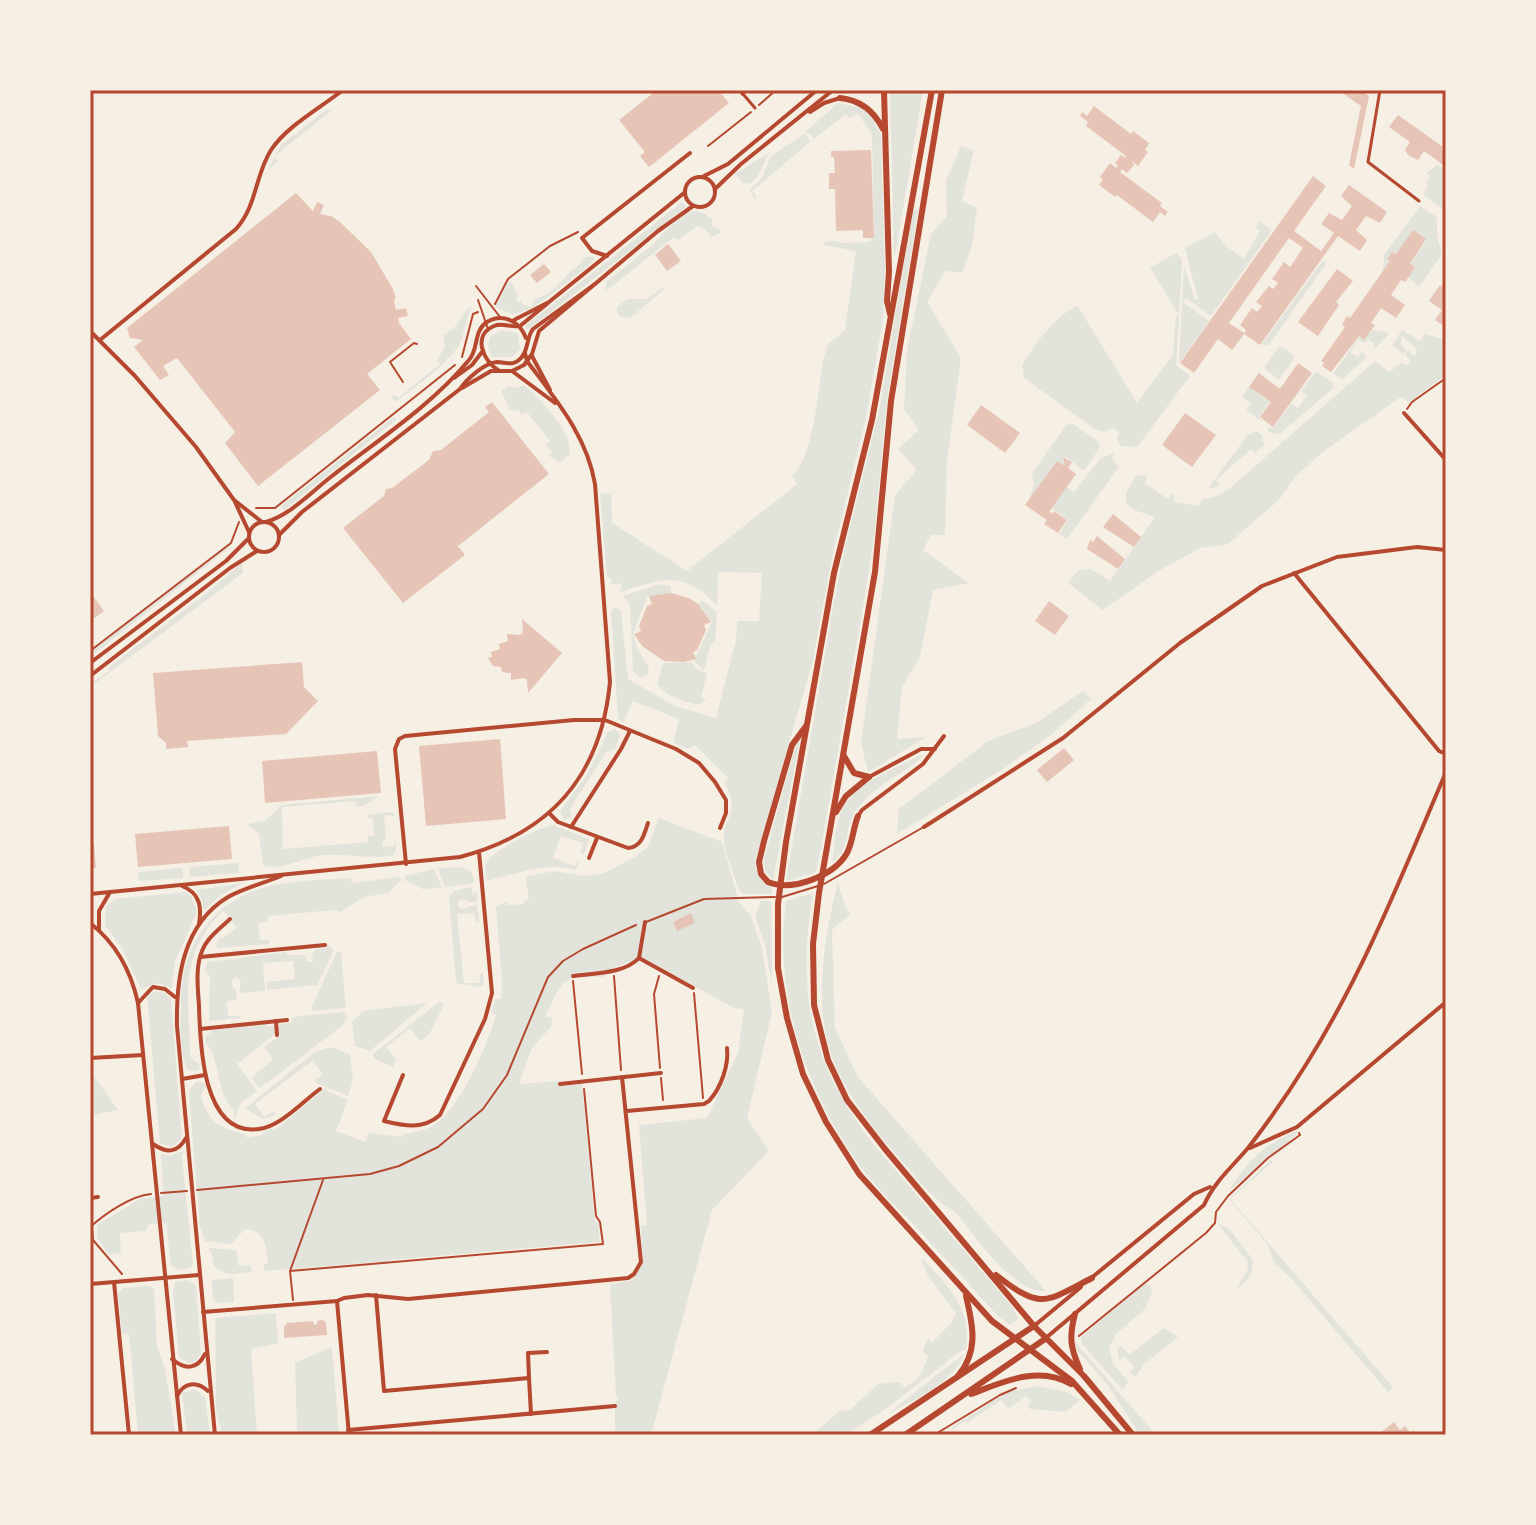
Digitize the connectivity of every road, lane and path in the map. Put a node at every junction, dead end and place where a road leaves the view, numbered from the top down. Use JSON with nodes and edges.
{"nodes":[{"id":1,"x":343,"y":90,"type":"edge"},
{"id":2,"x":776,"y":90,"type":"edge"},
{"id":3,"x":817,"y":90,"type":"edge"},
{"id":4,"x":833,"y":90,"type":"edge"},
{"id":5,"x":884,"y":90,"type":"edge"},
{"id":6,"x":932,"y":90,"type":"edge"},
{"id":7,"x":942,"y":90,"type":"edge"},
{"id":8,"x":1380,"y":90,"type":"edge"},
{"id":9,"x":741,"y":92,"type":"edge"},
{"id":10,"x":840,"y":98,"type":"joint"},
{"id":11,"x":755,"y":108,"type":"junction"},
{"id":12,"x":794,"y":122,"type":"junction"},
{"id":13,"x":885,"y":133,"type":"junction"},
{"id":14,"x":708,"y":146,"type":"dead end"},
{"id":15,"x":690,"y":153,"type":"dead end"},
{"id":16,"x":704,"y":176,"type":"junction"},
{"id":17,"x":715,"y":189,"type":"junction"},
{"id":18,"x":684,"y":193,"type":"junction"},
{"id":19,"x":1419,"y":201,"type":"dead end"},
{"id":20,"x":693,"y":206,"type":"junction"},
{"id":21,"x":587,"y":234,"type":"junction"},
{"id":22,"x":608,"y":256,"type":"junction"},
{"id":23,"x":595,"y":284,"type":"junction"},
{"id":24,"x":476,"y":286,"type":"dead end"},
{"id":25,"x":478,"y":300,"type":"dead end"},
{"id":26,"x":549,"y":302,"type":"junction"},
{"id":27,"x":491,"y":306,"type":"junction"},
{"id":28,"x":481,"y":311,"type":"junction"},
{"id":29,"x":890,"y":317,"type":"junction"},
{"id":30,"x":501,"y":318,"type":"junction"},
{"id":31,"x":512,"y":320,"type":"junction"},
{"id":32,"x":486,"y":322,"type":"junction"},
{"id":33,"x":520,"y":326,"type":"junction"},
{"id":34,"x":488,"y":329,"type":"junction"},
{"id":35,"x":90,"y":331,"type":"edge"},
{"id":36,"x":527,"y":339,"type":"junction"},
{"id":37,"x":100,"y":340,"type":"junction"},
{"id":38,"x":417,"y":344,"type":"dead end"},
{"id":39,"x":482,"y":352,"type":"junction"},
{"id":40,"x":525,"y":353,"type":"junction"},
{"id":41,"x":532,"y":354,"type":"junction"},
{"id":42,"x":527,"y":361,"type":"junction"},
{"id":43,"x":489,"y":365,"type":"junction"},
{"id":44,"x":498,"y":370,"type":"junction"},
{"id":45,"x":512,"y":371,"type":"junction"},
{"id":46,"x":1446,"y":378,"type":"edge"},
{"id":47,"x":452,"y":379,"type":"junction"},
{"id":48,"x":403,"y":382,"type":"dead end"},
{"id":49,"x":460,"y":389,"type":"junction"},
{"id":50,"x":551,"y":392,"type":"junction"},
{"id":51,"x":559,"y":407,"type":"junction"},
{"id":52,"x":398,"y":410,"type":"dead end"},
{"id":53,"x":1404,"y":413,"type":"joint"},
{"id":54,"x":1446,"y":460,"type":"edge"},
{"id":55,"x":234,"y":500,"type":"junction"},
{"id":56,"x":264,"y":522,"type":"junction"},
{"id":57,"x":249,"y":532,"type":"junction"},
{"id":58,"x":279,"y":535,"type":"junction"},
{"id":59,"x":248,"y":539,"type":"junction"},
{"id":60,"x":1444,"y":547,"type":"edge"},
{"id":61,"x":257,"y":551,"type":"junction"},
{"id":62,"x":1293,"y":572,"type":"junction"},
{"id":63,"x":90,"y":663,"type":"edge"},
{"id":64,"x":90,"y":676,"type":"edge"},
{"id":65,"x":605,"y":720,"type":"junction"},
{"id":66,"x":808,"y":723,"type":"junction"},
{"id":67,"x":630,"y":731,"type":"junction"},
{"id":68,"x":944,"y":736,"type":"dead end"},
{"id":69,"x":935,"y":749,"type":"junction"},
{"id":70,"x":1446,"y":754,"type":"edge"},
{"id":71,"x":844,"y":756,"type":"junction"},
{"id":72,"x":1446,"y":772,"type":"edge"},
{"id":73,"x":869,"y":777,"type":"junction"},
{"id":74,"x":1444,"y":780,"type":"edge"},
{"id":75,"x":549,"y":813,"type":"junction"},
{"id":76,"x":858,"y":816,"type":"joint"},
{"id":77,"x":833,"y":817,"type":"junction"},
{"id":78,"x":648,"y":823,"type":"dead end"},
{"id":79,"x":571,"y":827,"type":"junction"},
{"id":80,"x":924,"y":827,"type":"joint"},
{"id":81,"x":720,"y":828,"type":"dead end"},
{"id":82,"x":597,"y":838,"type":"junction"},
{"id":83,"x":479,"y":852,"type":"junction"},
{"id":84,"x":589,"y":858,"type":"dead end"},
{"id":85,"x":406,"y":864,"type":"junction"},
{"id":86,"x":287,"y":874,"type":"junction"},
{"id":87,"x":180,"y":885,"type":"junction"},
{"id":88,"x":110,"y":892,"type":"junction"},
{"id":89,"x":90,"y":894,"type":"edge"},
{"id":90,"x":230,"y":919,"type":"dead end"},
{"id":91,"x":645,"y":922,"type":"joint"},
{"id":92,"x":90,"y":923,"type":"edge"},
{"id":93,"x":199,"y":925,"type":"junction"},
{"id":94,"x":99,"y":930,"type":"junction"},
{"id":95,"x":325,"y":945,"type":"dead end"},
{"id":96,"x":200,"y":957,"type":"junction"},
{"id":97,"x":639,"y":958,"type":"junction"},
{"id":98,"x":613,"y":971,"type":"junction"},
{"id":99,"x":661,"y":971,"type":"junction"},
{"id":100,"x":573,"y":976,"type":"joint"},
{"id":101,"x":693,"y":988,"type":"joint"},
{"id":102,"x":176,"y":999,"type":"junction"},
{"id":103,"x":1446,"y":1002,"type":"edge"},
{"id":104,"x":138,"y":1003,"type":"junction"},
{"id":105,"x":287,"y":1020,"type":"dead end"},
{"id":106,"x":276,"y":1021,"type":"junction"},
{"id":107,"x":200,"y":1029,"type":"junction"},
{"id":108,"x":277,"y":1035,"type":"dead end"},
{"id":109,"x":727,"y":1048,"type":"dead end"},
{"id":110,"x":143,"y":1055,"type":"junction"},
{"id":111,"x":90,"y":1058,"type":"edge"},
{"id":112,"x":661,"y":1073,"type":"junction"},
{"id":113,"x":205,"y":1075,"type":"junction"},
{"id":114,"x":403,"y":1075,"type":"dead end"},
{"id":115,"x":622,"y":1077,"type":"junction"},
{"id":116,"x":182,"y":1079,"type":"junction"},
{"id":117,"x":583,"y":1081,"type":"junction"},
{"id":118,"x":560,"y":1084,"type":"dead end"},
{"id":119,"x":584,"y":1088,"type":"dead end"},
{"id":120,"x":320,"y":1089,"type":"dead end"},
{"id":121,"x":704,"y":1104,"type":"junction"},
{"id":122,"x":664,"y":1108,"type":"junction"},
{"id":123,"x":627,"y":1111,"type":"junction"},
{"id":124,"x":1300,"y":1135,"type":"dead end"},
{"id":125,"x":187,"y":1137,"type":"junction"},
{"id":126,"x":153,"y":1144,"type":"junction"},
{"id":127,"x":1247,"y":1149,"type":"junction"},
{"id":128,"x":323,"y":1179,"type":"dead end"},
{"id":129,"x":1212,"y":1186,"type":"junction"},
{"id":130,"x":98,"y":1197,"type":"dead end"},
{"id":131,"x":90,"y":1198,"type":"edge"},
{"id":132,"x":91,"y":1226,"type":"edge"},
{"id":133,"x":986,"y":1267,"type":"junction"},
{"id":134,"x":290,"y":1271,"type":"junction"},
{"id":135,"x":199,"y":1275,"type":"junction"},
{"id":136,"x":123,"y":1276,"type":"dead end"},
{"id":137,"x":1092,"y":1278,"type":"junction"},
{"id":138,"x":165,"y":1279,"type":"junction"},
{"id":139,"x":114,"y":1282,"type":"junction"},
{"id":140,"x":90,"y":1284,"type":"edge"},
{"id":141,"x":965,"y":1293,"type":"junction"},
{"id":142,"x":376,"y":1295,"type":"junction"},
{"id":143,"x":337,"y":1301,"type":"junction"},
{"id":144,"x":293,"y":1305,"type":"junction"},
{"id":145,"x":203,"y":1312,"type":"junction"},
{"id":146,"x":1075,"y":1314,"type":"junction"},
{"id":147,"x":1034,"y":1326,"type":"junction"},
{"id":148,"x":1077,"y":1338,"type":"dead end"},
{"id":149,"x":1016,"y":1339,"type":"junction"},
{"id":150,"x":1045,"y":1339,"type":"junction"},
{"id":151,"x":1031,"y":1349,"type":"junction"},
{"id":152,"x":206,"y":1352,"type":"junction"},
{"id":153,"x":547,"y":1352,"type":"dead end"},
{"id":154,"x":172,"y":1359,"type":"junction"},
{"id":155,"x":1084,"y":1376,"type":"junction"},
{"id":156,"x":529,"y":1378,"type":"junction"},
{"id":157,"x":954,"y":1380,"type":"junction"},
{"id":158,"x":1016,"y":1388,"type":"dead end"},
{"id":159,"x":1081,"y":1390,"type":"junction"},
{"id":160,"x":210,"y":1393,"type":"junction"},
{"id":161,"x":961,"y":1398,"type":"junction"},
{"id":162,"x":176,"y":1400,"type":"junction"},
{"id":163,"x":615,"y":1406,"type":"dead end"},
{"id":164,"x":90,"y":1407,"type":"edge"},
{"id":165,"x":531,"y":1414,"type":"junction"},
{"id":166,"x":348,"y":1432,"type":"edge"},
{"id":167,"x":92,"y":1435,"type":"edge"},
{"id":168,"x":129,"y":1435,"type":"edge"},
{"id":169,"x":181,"y":1435,"type":"edge"},
{"id":170,"x":215,"y":1435,"type":"edge"},
{"id":171,"x":870,"y":1435,"type":"edge"},
{"id":172,"x":905,"y":1435,"type":"edge"},
{"id":173,"x":934,"y":1435,"type":"edge"},
{"id":174,"x":1120,"y":1435,"type":"edge"},
{"id":175,"x":1133,"y":1435,"type":"edge"}],
"edges":[{"from":1,"to":37,"type":"street"},
{"from":2,"to":11,"type":"path"},
{"from":3,"to":16,"type":"street"},
{"from":4,"to":12,"type":"street"},
{"from":5,"to":13,"type":"main road"},
{"from":6,"to":29,"type":"main road"},
{"from":7,"to":71,"type":"main road"},
{"from":8,"to":19,"type":"street"},
{"from":9,"to":11,"type":"street"},
{"from":10,"to":12,"type":"street"},
{"from":10,"to":13,"type":"main road"},
{"from":11,"to":14,"type":"path"},
{"from":12,"to":17,"type":"street"},
{"from":13,"to":29,"type":"main road"},
{"from":15,"to":21,"type":"street"},
{"from":16,"to":17,"type":"street"},
{"from":16,"to":18,"type":"street"},
{"from":17,"to":20,"type":"street"},
{"from":18,"to":20,"type":"street"},
{"from":18,"to":22,"type":"street"},
{"from":20,"to":23,"type":"street"},
{"from":21,"to":22,"type":"street"},
{"from":21,"to":27,"type":"path"},
{"from":22,"to":26,"type":"street"},
{"from":23,"to":36,"type":"street"},
{"from":23,"to":41,"type":"street"},
{"from":24,"to":27,"type":"lane"},
{"from":25,"to":28,"type":"lane"},
{"from":26,"to":31,"type":"street"},
{"from":26,"to":33,"type":"street"},
{"from":27,"to":30,"type":"lane"},
{"from":28,"to":32,"type":"lane"},
{"from":28,"to":52,"type":"path"},
{"from":29,"to":66,"type":"main road"},
{"from":30,"to":31,"type":"street"},
{"from":30,"to":32,"type":"street"},
{"from":31,"to":33,"type":"street"},
{"from":32,"to":34,"type":"lane"},
{"from":32,"to":47,"type":"street"},
{"from":33,"to":34,"type":"street"},
{"from":33,"to":36,"type":"street"},
{"from":34,"to":39,"type":"street"},
{"from":35,"to":37,"type":"street"},
{"from":36,"to":40,"type":"street"},
{"from":37,"to":55,"type":"street"},
{"from":38,"to":48,"type":"lane"},
{"from":39,"to":43,"type":"street"},
{"from":39,"to":47,"type":"street"},
{"from":40,"to":42,"type":"street"},
{"from":40,"to":43,"type":"street"},
{"from":41,"to":42,"type":"street"},
{"from":41,"to":50,"type":"street"},
{"from":42,"to":45,"type":"street"},
{"from":42,"to":50,"type":"street"},
{"from":43,"to":44,"type":"street"},
{"from":43,"to":49,"type":"street"},
{"from":44,"to":45,"type":"street"},
{"from":44,"to":49,"type":"street"},
{"from":45,"to":51,"type":"street"},
{"from":46,"to":53,"type":"path"},
{"from":47,"to":56,"type":"street"},
{"from":49,"to":58,"type":"street"},
{"from":50,"to":51,"type":"street"},
{"from":51,"to":65,"type":"street"},
{"from":53,"to":54,"type":"street"},
{"from":55,"to":56,"type":"street"},
{"from":55,"to":57,"type":"street"},
{"from":56,"to":57,"type":"street"},
{"from":56,"to":58,"type":"street"},
{"from":57,"to":59,"type":"street"},
{"from":58,"to":61,"type":"street"},
{"from":59,"to":61,"type":"street"},
{"from":59,"to":63,"type":"street"},
{"from":60,"to":62,"type":"street"},
{"from":61,"to":64,"type":"street"},
{"from":62,"to":70,"type":"street"},
{"from":62,"to":80,"type":"street"},
{"from":65,"to":67,"type":"street"},
{"from":65,"to":75,"type":"street"},
{"from":65,"to":85,"type":"street"},
{"from":66,"to":76,"type":"main road"},
{"from":66,"to":141,"type":"main road"},
{"from":67,"to":79,"type":"street"},
{"from":67,"to":81,"type":"street"},
{"from":68,"to":69,"type":"street"},
{"from":69,"to":73,"type":"street"},
{"from":69,"to":76,"type":"street"},
{"from":71,"to":73,"type":"main road"},
{"from":71,"to":77,"type":"main road"},
{"from":72,"to":74,"type":"street"},
{"from":73,"to":77,"type":"main road"},
{"from":74,"to":127,"type":"street"},
{"from":75,"to":79,"type":"street"},
{"from":75,"to":83,"type":"street"},
{"from":77,"to":133,"type":"main road"},
{"from":78,"to":82,"type":"street"},
{"from":79,"to":82,"type":"street"},
{"from":80,"to":91,"type":"lane"},
{"from":82,"to":84,"type":"street"},
{"from":83,"to":85,"type":"street"},
{"from":83,"to":114,"type":"street"},
{"from":85,"to":86,"type":"street"},
{"from":86,"to":87,"type":"street"},
{"from":86,"to":93,"type":"street"},
{"from":87,"to":88,"type":"street"},
{"from":87,"to":93,"type":"street"},
{"from":88,"to":89,"type":"street"},
{"from":88,"to":94,"type":"street"},
{"from":90,"to":96,"type":"street"},
{"from":91,"to":97,"type":"street"},
{"from":92,"to":94,"type":"street"},
{"from":93,"to":102,"type":"street"},
{"from":94,"to":104,"type":"street"},
{"from":95,"to":96,"type":"street"},
{"from":96,"to":107,"type":"street"},
{"from":97,"to":98,"type":"street"},
{"from":97,"to":99,"type":"street"},
{"from":98,"to":100,"type":"street"},
{"from":98,"to":115,"type":"path"},
{"from":99,"to":101,"type":"street"},
{"from":99,"to":112,"type":"path"},
{"from":100,"to":117,"type":"path"},
{"from":101,"to":121,"type":"path"},
{"from":102,"to":104,"type":"street"},
{"from":102,"to":116,"type":"street"},
{"from":103,"to":127,"type":"street"},
{"from":104,"to":110,"type":"street"},
{"from":105,"to":106,"type":"street"},
{"from":106,"to":107,"type":"street"},
{"from":106,"to":108,"type":"street"},
{"from":107,"to":113,"type":"street"},
{"from":109,"to":121,"type":"street"},
{"from":110,"to":111,"type":"street"},
{"from":110,"to":126,"type":"street"},
{"from":112,"to":115,"type":"street"},
{"from":112,"to":122,"type":"path"},
{"from":113,"to":116,"type":"street"},
{"from":113,"to":120,"type":"street"},
{"from":115,"to":117,"type":"street"},
{"from":115,"to":123,"type":"street"},
{"from":116,"to":125,"type":"street"},
{"from":117,"to":118,"type":"street"},
{"from":119,"to":134,"type":"path"},
{"from":121,"to":122,"type":"street"},
{"from":122,"to":123,"type":"street"},
{"from":123,"to":142,"type":"street"},
{"from":124,"to":148,"type":"path"},
{"from":125,"to":126,"type":"street"},
{"from":125,"to":135,"type":"street"},
{"from":126,"to":138,"type":"street"},
{"from":127,"to":129,"type":"street"},
{"from":128,"to":134,"type":"path"},
{"from":129,"to":137,"type":"street"},
{"from":129,"to":146,"type":"street"},
{"from":130,"to":131,"type":"street"},
{"from":132,"to":136,"type":"path"},
{"from":133,"to":137,"type":"main road"},
{"from":133,"to":147,"type":"main road"},
{"from":134,"to":144,"type":"path"},
{"from":135,"to":138,"type":"street"},
{"from":135,"to":145,"type":"street"},
{"from":137,"to":147,"type":"street"},
{"from":138,"to":139,"type":"street"},
{"from":138,"to":154,"type":"street"},
{"from":139,"to":140,"type":"street"},
{"from":139,"to":168,"type":"street"},
{"from":141,"to":149,"type":"main road"},
{"from":141,"to":157,"type":"main road"},
{"from":142,"to":143,"type":"street"},
{"from":142,"to":156,"type":"street"},
{"from":143,"to":144,"type":"street"},
{"from":143,"to":166,"type":"street"},
{"from":144,"to":145,"type":"street"},
{"from":145,"to":152,"type":"street"},
{"from":146,"to":150,"type":"street"},
{"from":146,"to":155,"type":"main road"},
{"from":147,"to":149,"type":"main road"},
{"from":147,"to":150,"type":"main road"},
{"from":149,"to":151,"type":"main road"},
{"from":149,"to":157,"type":"main road"},
{"from":150,"to":151,"type":"main road"},
{"from":150,"to":155,"type":"main road"},
{"from":151,"to":159,"type":"main road"},
{"from":151,"to":161,"type":"main road"},
{"from":152,"to":154,"type":"street"},
{"from":152,"to":160,"type":"street"},
{"from":153,"to":156,"type":"street"},
{"from":154,"to":162,"type":"street"},
{"from":155,"to":175,"type":"main road"},
{"from":156,"to":165,"type":"street"},
{"from":157,"to":171,"type":"main road"},
{"from":158,"to":173,"type":"path"},
{"from":159,"to":161,"type":"main road"},
{"from":159,"to":174,"type":"main road"},
{"from":160,"to":162,"type":"street"},
{"from":160,"to":170,"type":"street"},
{"from":161,"to":172,"type":"main road"},
{"from":162,"to":169,"type":"street"},
{"from":163,"to":165,"type":"street"},
{"from":164,"to":167,"type":"path"},
{"from":165,"to":166,"type":"street"}]}
